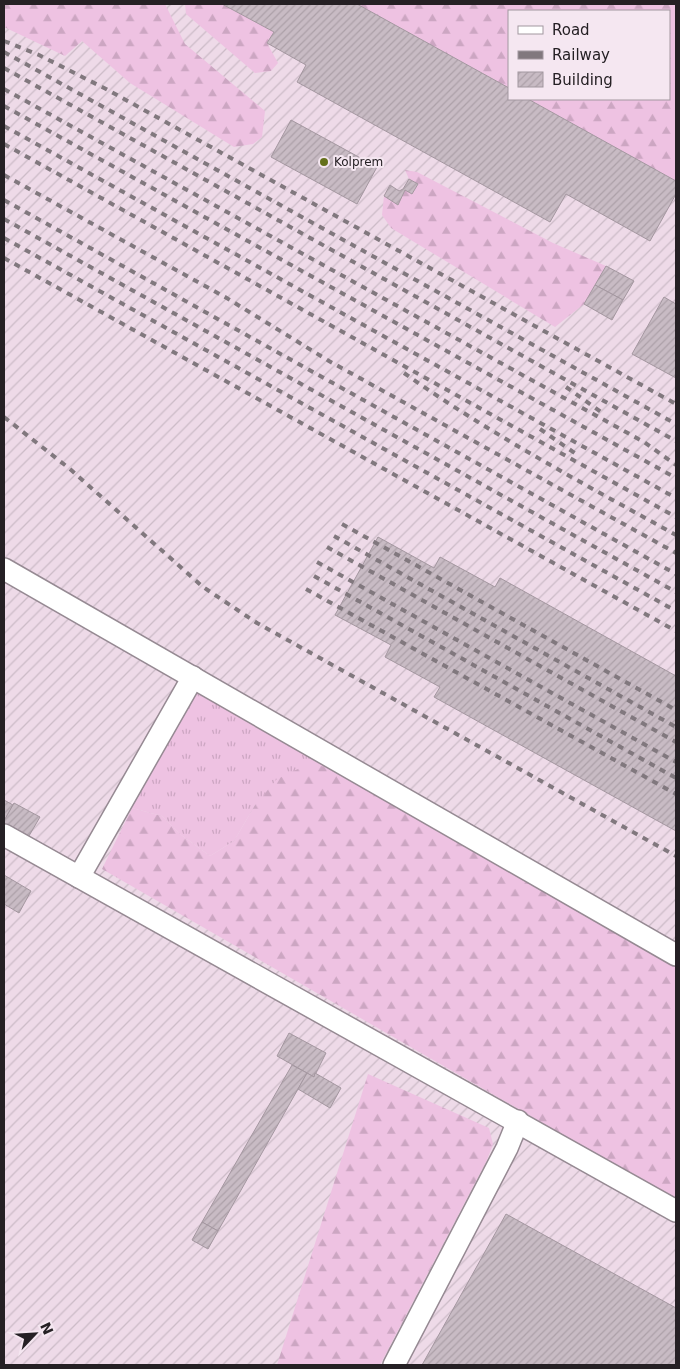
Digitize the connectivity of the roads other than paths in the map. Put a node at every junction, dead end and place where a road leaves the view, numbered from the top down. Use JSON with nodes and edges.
{"nodes":[{"id":1,"x":4,"y":569,"type":"edge"},
{"id":2,"x":193,"y":677,"type":"junction"},
{"id":3,"x":4,"y":835,"type":"edge"},
{"id":4,"x":79,"y":877,"type":"junction"},
{"id":5,"x":676,"y":955,"type":"edge"},
{"id":6,"x":518,"y":1121,"type":"junction"},
{"id":7,"x":676,"y":1211,"type":"edge"},
{"id":8,"x":394,"y":1365,"type":"edge"}],
"edges":[{"from":1,"to":2,"type":"lane"},
{"from":2,"to":4,"type":"lane"},
{"from":2,"to":5,"type":"lane"},
{"from":3,"to":4,"type":"lane"},
{"from":4,"to":6,"type":"lane"},
{"from":6,"to":7,"type":"lane"},
{"from":6,"to":8,"type":"lane"}]}
